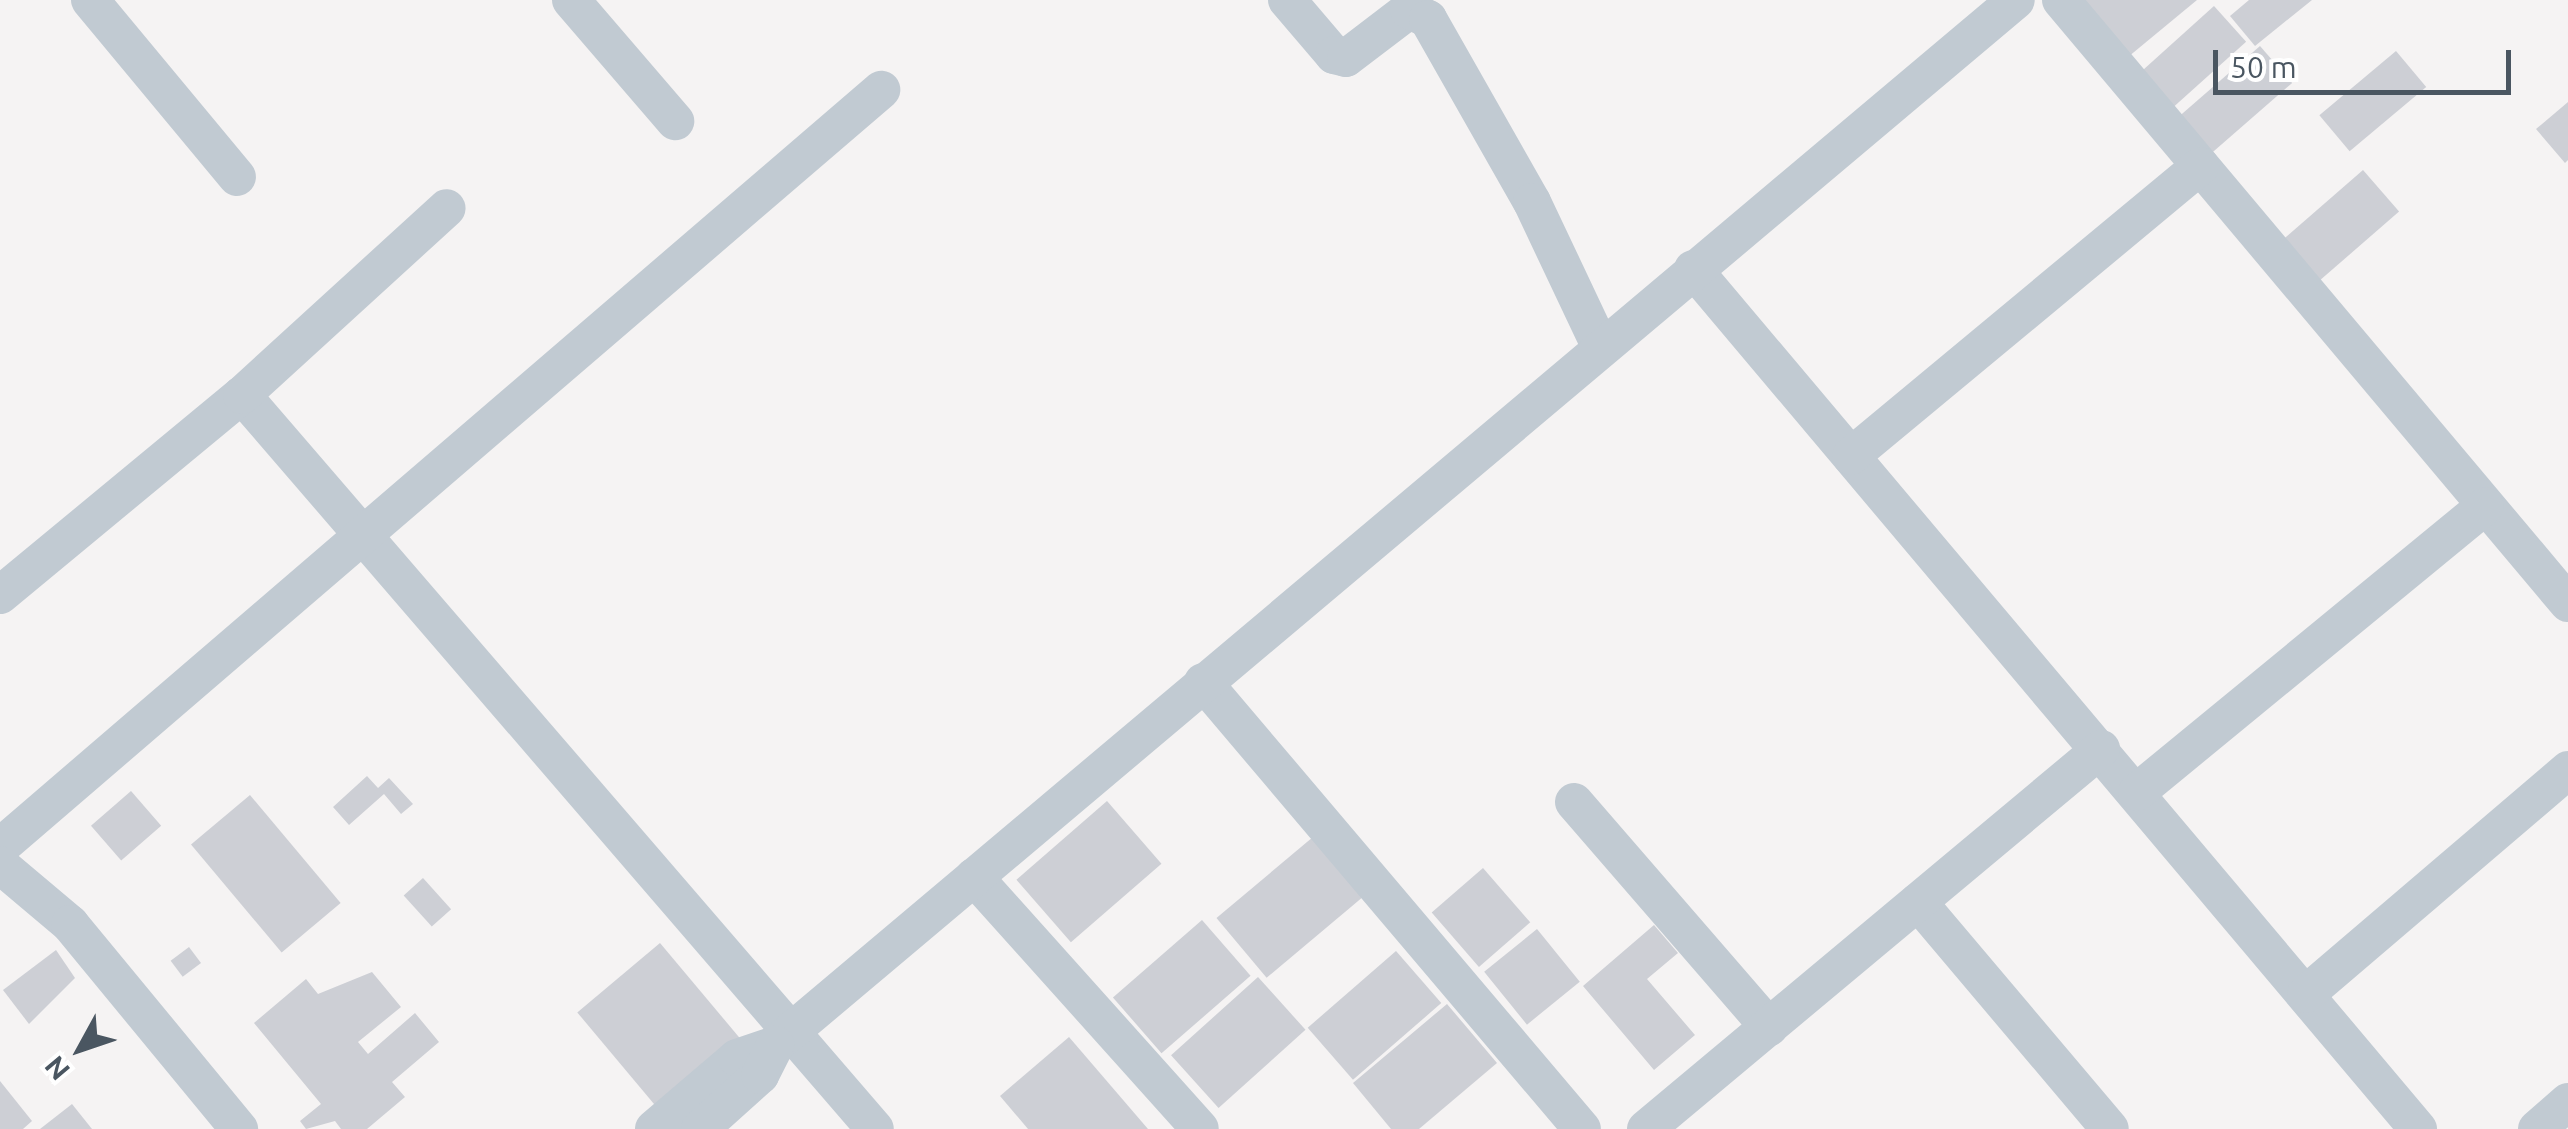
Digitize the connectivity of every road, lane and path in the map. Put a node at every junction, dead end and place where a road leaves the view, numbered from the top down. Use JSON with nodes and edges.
{"nodes":[{"id":1,"x":90,"y":0,"type":"edge"},
{"id":2,"x":571,"y":0,"type":"edge"},
{"id":3,"x":1288,"y":0,"type":"edge"},
{"id":4,"x":2016,"y":0,"type":"edge"},
{"id":5,"x":2061,"y":0,"type":"edge"},
{"id":6,"x":881,"y":90,"type":"dead end"},
{"id":7,"x":675,"y":122,"type":"dead end"},
{"id":8,"x":2200,"y":166,"type":"junction"},
{"id":9,"x":236,"y":177,"type":"dead end"},
{"id":10,"x":447,"y":208,"type":"dead end"},
{"id":11,"x":1692,"y":269,"type":"junction"},
{"id":12,"x":1600,"y":346,"type":"junction"},
{"id":13,"x":242,"y":395,"type":"junction"},
{"id":14,"x":1851,"y":456,"type":"junction"},
{"id":15,"x":2485,"y":506,"type":"junction"},
{"id":16,"x":363,"y":539,"type":"junction"},
{"id":17,"x":0,"y":595,"type":"edge"},
{"id":18,"x":2568,"y":603,"type":"edge"},
{"id":19,"x":1203,"y":682,"type":"junction"},
{"id":20,"x":2101,"y":749,"type":"junction"},
{"id":21,"x":2568,"y":770,"type":"edge"},
{"id":22,"x":2137,"y":792,"type":"junction"},
{"id":23,"x":1574,"y":802,"type":"dead end"},
{"id":24,"x":0,"y":847,"type":"edge"},
{"id":25,"x":0,"y":865,"type":"edge"},
{"id":26,"x":974,"y":877,"type":"junction"},
{"id":27,"x":1918,"y":902,"type":"junction"},
{"id":28,"x":2306,"y":994,"type":"junction"},
{"id":29,"x":1769,"y":1027,"type":"junction"},
{"id":30,"x":782,"y":1038,"type":"junction"},
{"id":31,"x":2568,"y":1102,"type":"edge"},
{"id":32,"x":238,"y":1129,"type":"edge"},
{"id":33,"x":654,"y":1129,"type":"edge"},
{"id":34,"x":700,"y":1129,"type":"edge"},
{"id":35,"x":875,"y":1129,"type":"edge"},
{"id":36,"x":1200,"y":1129,"type":"edge"},
{"id":37,"x":1582,"y":1129,"type":"edge"},
{"id":38,"x":1646,"y":1129,"type":"edge"},
{"id":39,"x":2110,"y":1129,"type":"edge"},
{"id":40,"x":2418,"y":1129,"type":"edge"},
{"id":41,"x":2537,"y":1129,"type":"edge"}],
"edges":[{"from":1,"to":9,"type":"street"},
{"from":2,"to":7,"type":"street"},
{"from":3,"to":12,"type":"street"},
{"from":4,"to":11,"type":"street"},
{"from":5,"to":8,"type":"street"},
{"from":6,"to":16,"type":"street"},
{"from":8,"to":14,"type":"street"},
{"from":8,"to":15,"type":"street"},
{"from":10,"to":13,"type":"street"},
{"from":11,"to":12,"type":"street"},
{"from":11,"to":14,"type":"street"},
{"from":12,"to":19,"type":"street"},
{"from":13,"to":16,"type":"street"},
{"from":13,"to":17,"type":"street"},
{"from":14,"to":20,"type":"street"},
{"from":15,"to":18,"type":"street"},
{"from":15,"to":22,"type":"street"},
{"from":16,"to":24,"type":"street"},
{"from":16,"to":30,"type":"street"},
{"from":19,"to":26,"type":"street"},
{"from":19,"to":37,"type":"street"},
{"from":20,"to":22,"type":"street"},
{"from":20,"to":27,"type":"street"},
{"from":21,"to":28,"type":"street"},
{"from":22,"to":28,"type":"street"},
{"from":23,"to":29,"type":"street"},
{"from":25,"to":32,"type":"street"},
{"from":26,"to":30,"type":"street"},
{"from":26,"to":36,"type":"street"},
{"from":27,"to":29,"type":"street"},
{"from":27,"to":39,"type":"street"},
{"from":28,"to":40,"type":"street"},
{"from":29,"to":38,"type":"street"},
{"from":30,"to":33,"type":"street"},
{"from":30,"to":34,"type":"street"},
{"from":30,"to":35,"type":"street"},
{"from":31,"to":41,"type":"street"}]}
